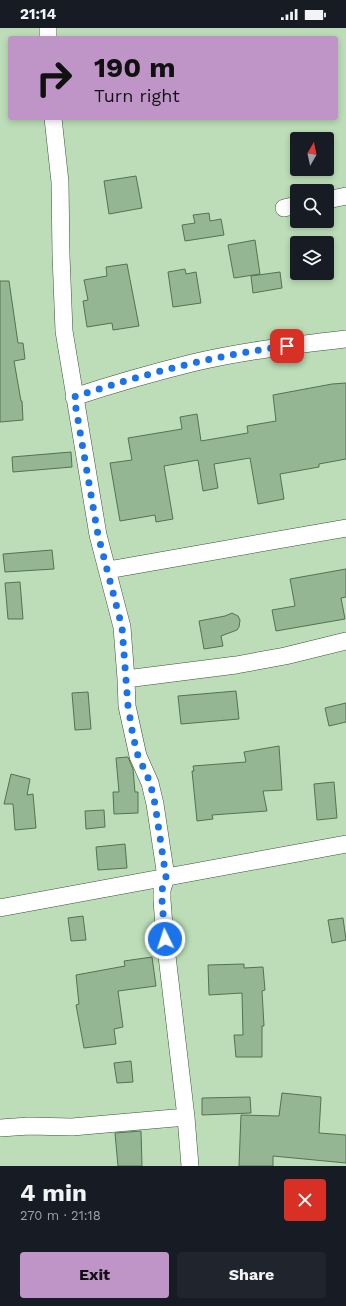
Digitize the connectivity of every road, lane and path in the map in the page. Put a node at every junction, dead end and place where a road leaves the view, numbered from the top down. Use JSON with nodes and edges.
{"nodes":[{"id":1,"x":54,"y":120,"type":"edge"},
{"id":2,"x":346,"y":196,"type":"edge"},
{"id":3,"x":334,"y":199,"type":"edge"},
{"id":4,"x":346,"y":338,"type":"edge"},
{"id":5,"x":74,"y":397,"type":"junction"},
{"id":6,"x":346,"y":528,"type":"edge"},
{"id":7,"x":108,"y":570,"type":"junction"},
{"id":8,"x":346,"y":640,"type":"edge"},
{"id":9,"x":126,"y":679,"type":"junction"},
{"id":10,"x":346,"y":844,"type":"edge"},
{"id":11,"x":166,"y":877,"type":"junction"},
{"id":12,"x":0,"y":908,"type":"edge"},
{"id":13,"x":186,"y":1117,"type":"junction"},
{"id":14,"x":0,"y":1128,"type":"edge"},
{"id":15,"x":190,"y":1166,"type":"edge"}],
"edges":[{"from":1,"to":5,"type":"street"},
{"from":2,"to":3,"type":"street"},
{"from":4,"to":5,"type":"street"},
{"from":5,"to":7,"type":"street"},
{"from":6,"to":7,"type":"street"},
{"from":7,"to":9,"type":"street"},
{"from":8,"to":9,"type":"street"},
{"from":9,"to":11,"type":"street"},
{"from":10,"to":11,"type":"street"},
{"from":11,"to":12,"type":"street"},
{"from":11,"to":13,"type":"street"},
{"from":13,"to":14,"type":"street"},
{"from":13,"to":15,"type":"street"}]}
